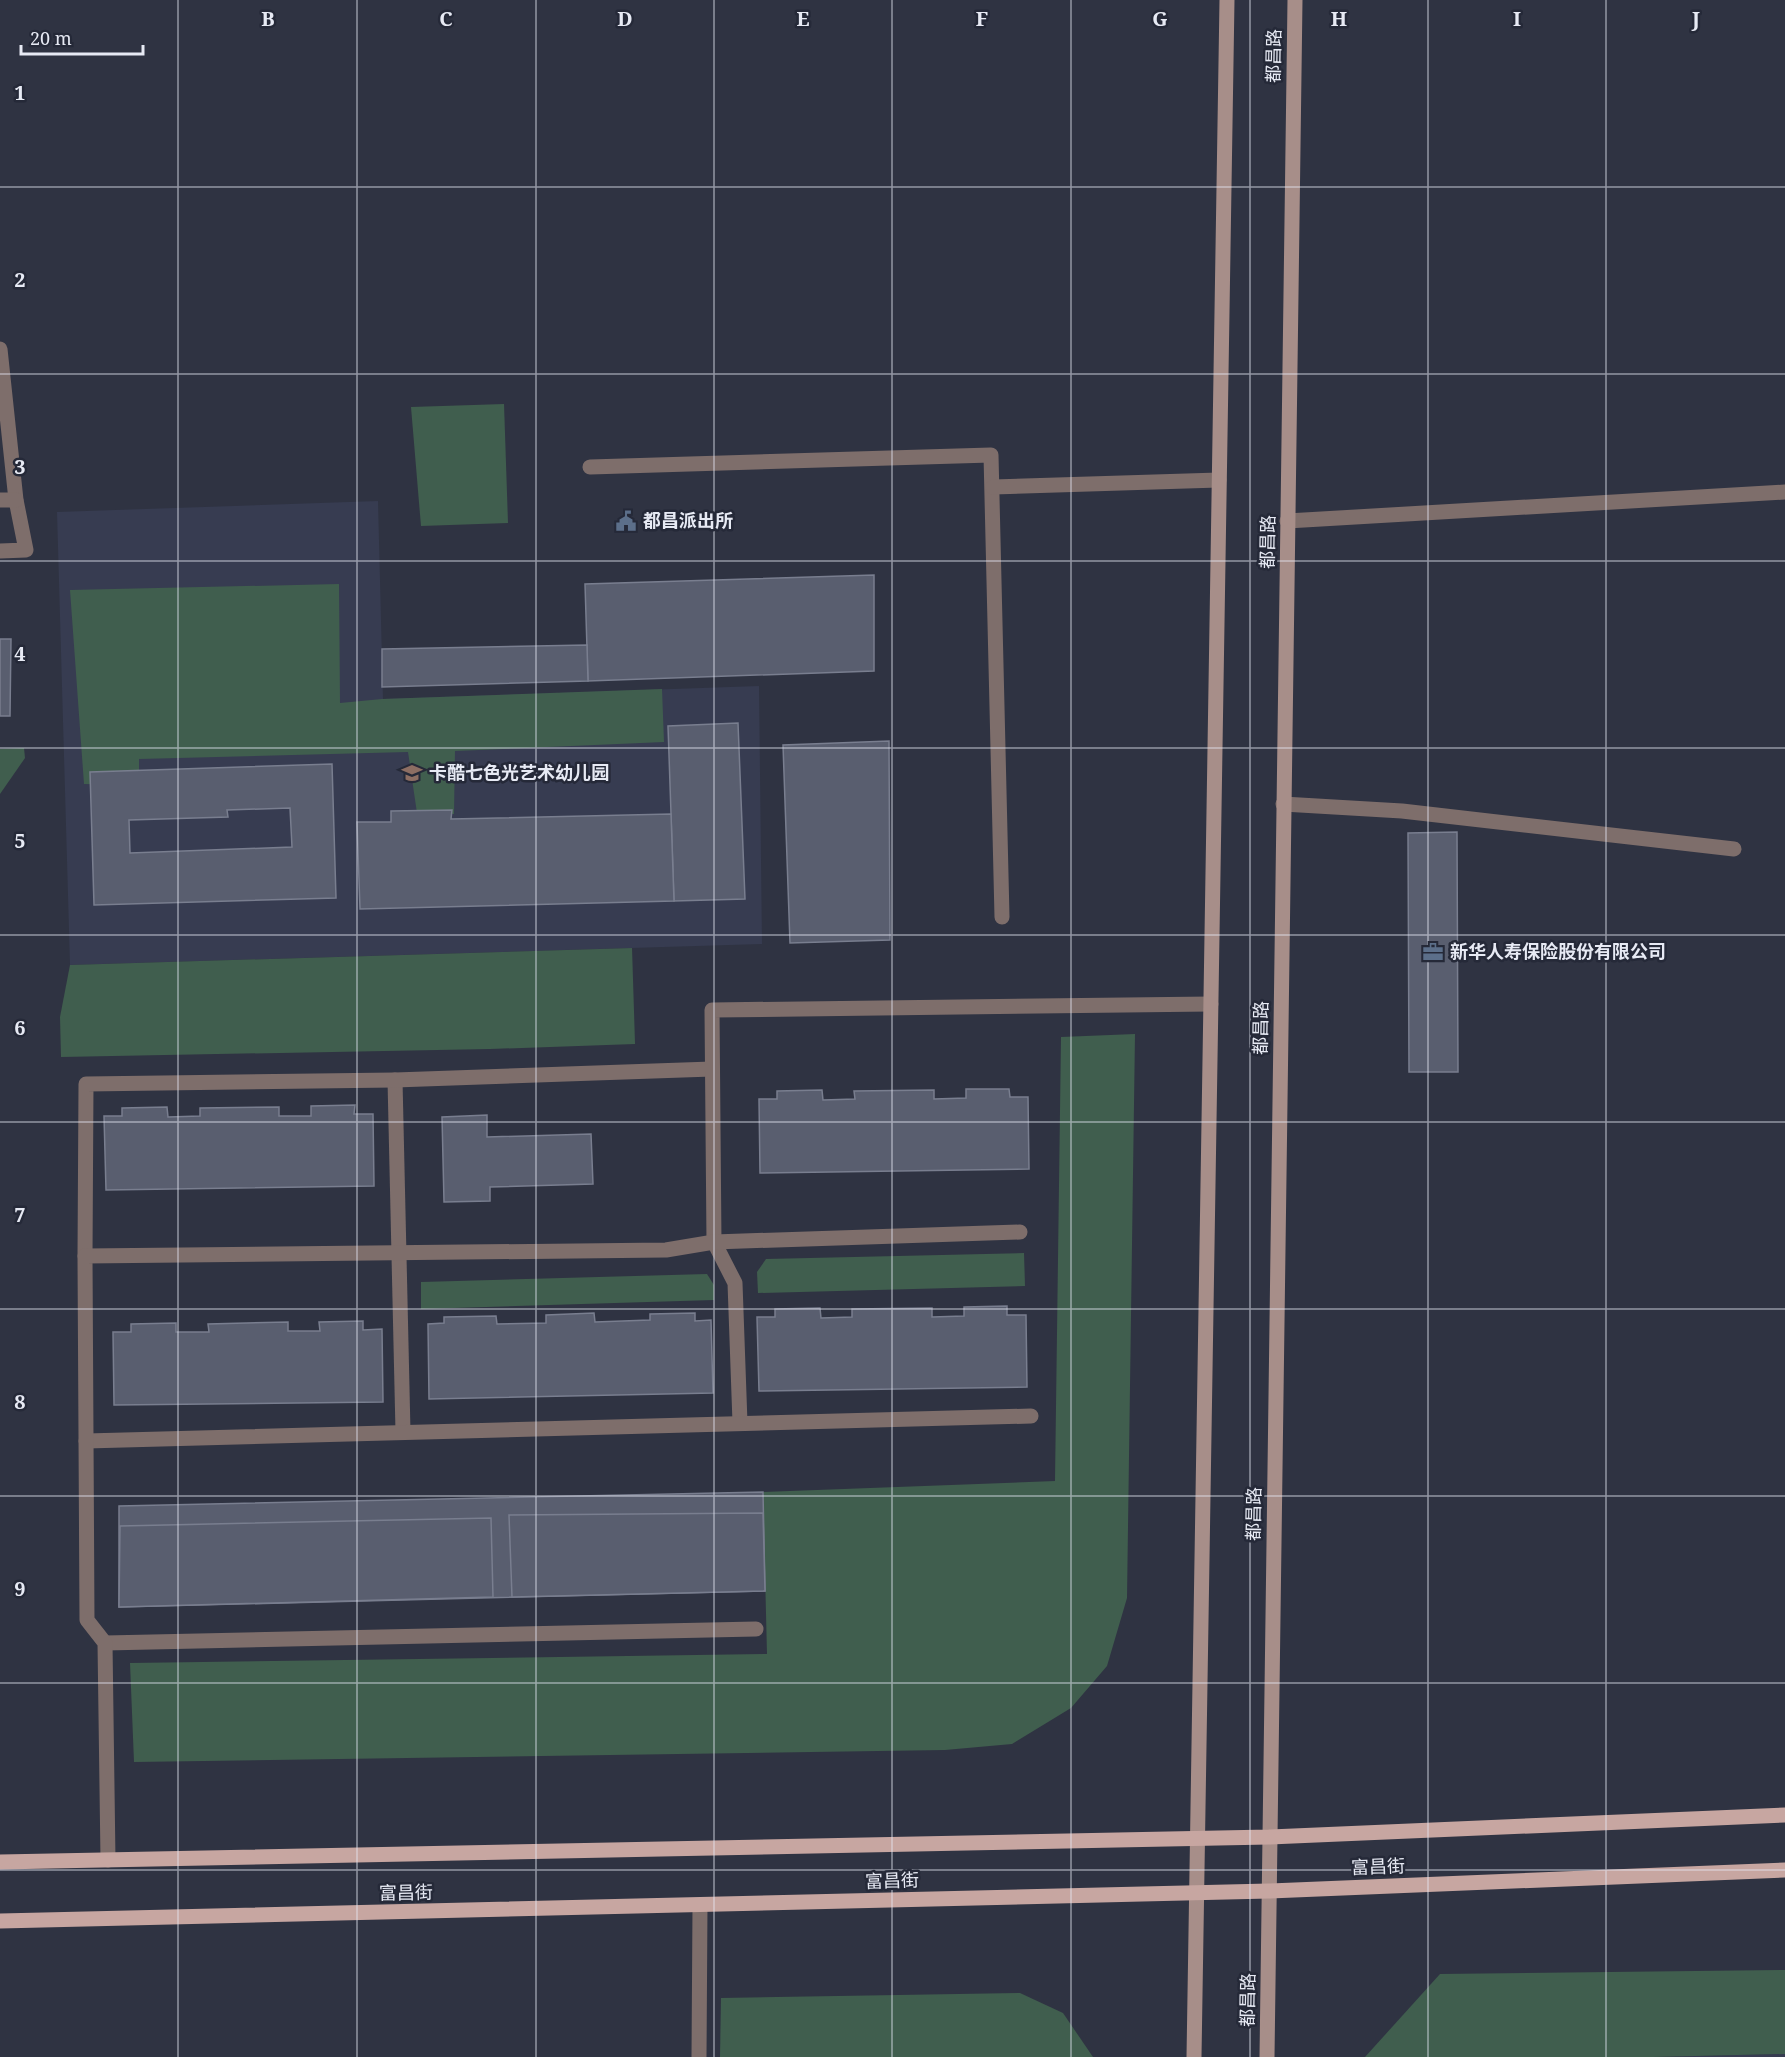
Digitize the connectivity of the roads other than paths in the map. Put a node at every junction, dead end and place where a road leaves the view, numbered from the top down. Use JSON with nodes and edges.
{"nodes":[{"id":1,"x":1227,"y":0,"type":"edge"},
{"id":2,"x":1295,"y":0,"type":"edge"},
{"id":3,"x":0,"y":349,"type":"edge"},
{"id":4,"x":590,"y":467,"type":"dead end"},
{"id":5,"x":1219,"y":480,"type":"junction"},
{"id":6,"x":993,"y":487,"type":"junction"},
{"id":7,"x":1785,"y":492,"type":"edge"},
{"id":8,"x":0,"y":500,"type":"edge"},
{"id":9,"x":16,"y":500,"type":"junction"},
{"id":10,"x":1287,"y":521,"type":"junction"},
{"id":11,"x":0,"y":552,"type":"edge"},
{"id":12,"x":1283,"y":804,"type":"junction"},
{"id":13,"x":1734,"y":849,"type":"dead end"},
{"id":14,"x":1002,"y":917,"type":"dead end"},
{"id":15,"x":1210,"y":1004,"type":"junction"},
{"id":16,"x":712,"y":1069,"type":"junction"},
{"id":17,"x":395,"y":1080,"type":"junction"},
{"id":18,"x":1020,"y":1232,"type":"dead end"},
{"id":19,"x":714,"y":1242,"type":"junction"},
{"id":20,"x":399,"y":1253,"type":"junction"},
{"id":21,"x":85,"y":1256,"type":"junction"},
{"id":22,"x":1032,"y":1416,"type":"dead end"},
{"id":23,"x":740,"y":1423,"type":"junction"},
{"id":24,"x":403,"y":1432,"type":"junction"},
{"id":25,"x":86,"y":1441,"type":"junction"},
{"id":26,"x":756,"y":1629,"type":"dead end"},
{"id":27,"x":105,"y":1643,"type":"junction"},
{"id":28,"x":1785,"y":1815,"type":"edge"},
{"id":29,"x":1269,"y":1837,"type":"junction"},
{"id":30,"x":1197,"y":1838,"type":"junction"},
{"id":31,"x":108,"y":1860,"type":"junction"},
{"id":32,"x":0,"y":1862,"type":"edge"},
{"id":33,"x":1785,"y":1870,"type":"edge"},
{"id":34,"x":1269,"y":1891,"type":"junction"},
{"id":35,"x":1196,"y":1893,"type":"junction"},
{"id":36,"x":700,"y":1906,"type":"junction"},
{"id":37,"x":0,"y":1921,"type":"edge"},
{"id":38,"x":699,"y":2057,"type":"edge"},
{"id":39,"x":1194,"y":2057,"type":"edge"},
{"id":40,"x":1267,"y":2057,"type":"edge"}],
"edges":[{"from":1,"to":5,"type":"main road"},
{"from":2,"to":10,"type":"main road","name":"都昌路"},
{"from":3,"to":9,"type":"street"},
{"from":4,"to":6,"type":"street"},
{"from":5,"to":6,"type":"street"},
{"from":5,"to":15,"type":"main road"},
{"from":6,"to":14,"type":"street"},
{"from":7,"to":10,"type":"street"},
{"from":8,"to":9,"type":"street"},
{"from":9,"to":11,"type":"street"},
{"from":10,"to":12,"type":"main road","name":"都昌路"},
{"from":12,"to":13,"type":"street"},
{"from":12,"to":29,"type":"main road","name":"都昌路"},
{"from":15,"to":16,"type":"street"},
{"from":15,"to":30,"type":"main road"},
{"from":16,"to":17,"type":"street"},
{"from":16,"to":19,"type":"street"},
{"from":17,"to":20,"type":"street"},
{"from":17,"to":21,"type":"street"},
{"from":18,"to":19,"type":"street"},
{"from":19,"to":20,"type":"street"},
{"from":19,"to":23,"type":"street"},
{"from":20,"to":21,"type":"street"},
{"from":20,"to":24,"type":"street"},
{"from":21,"to":25,"type":"street"},
{"from":22,"to":23,"type":"street"},
{"from":23,"to":24,"type":"street"},
{"from":24,"to":25,"type":"street"},
{"from":25,"to":27,"type":"street"},
{"from":26,"to":27,"type":"street"},
{"from":27,"to":31,"type":"street"},
{"from":28,"to":29,"type":"main road","name":"富昌街"},
{"from":29,"to":30,"type":"main road","name":"富昌街"},
{"from":29,"to":34,"type":"main road","name":"都昌路"},
{"from":30,"to":31,"type":"main road","name":"富昌街"},
{"from":30,"to":35,"type":"main road"},
{"from":31,"to":32,"type":"main road","name":"富昌街"},
{"from":33,"to":34,"type":"main road","name":"富昌街"},
{"from":34,"to":35,"type":"main road","name":"富昌街"},
{"from":34,"to":40,"type":"main road","name":"都昌路"},
{"from":35,"to":36,"type":"main road","name":"富昌街"},
{"from":35,"to":39,"type":"main road"},
{"from":36,"to":37,"type":"main road","name":"富昌街"},
{"from":36,"to":38,"type":"street"}]}
